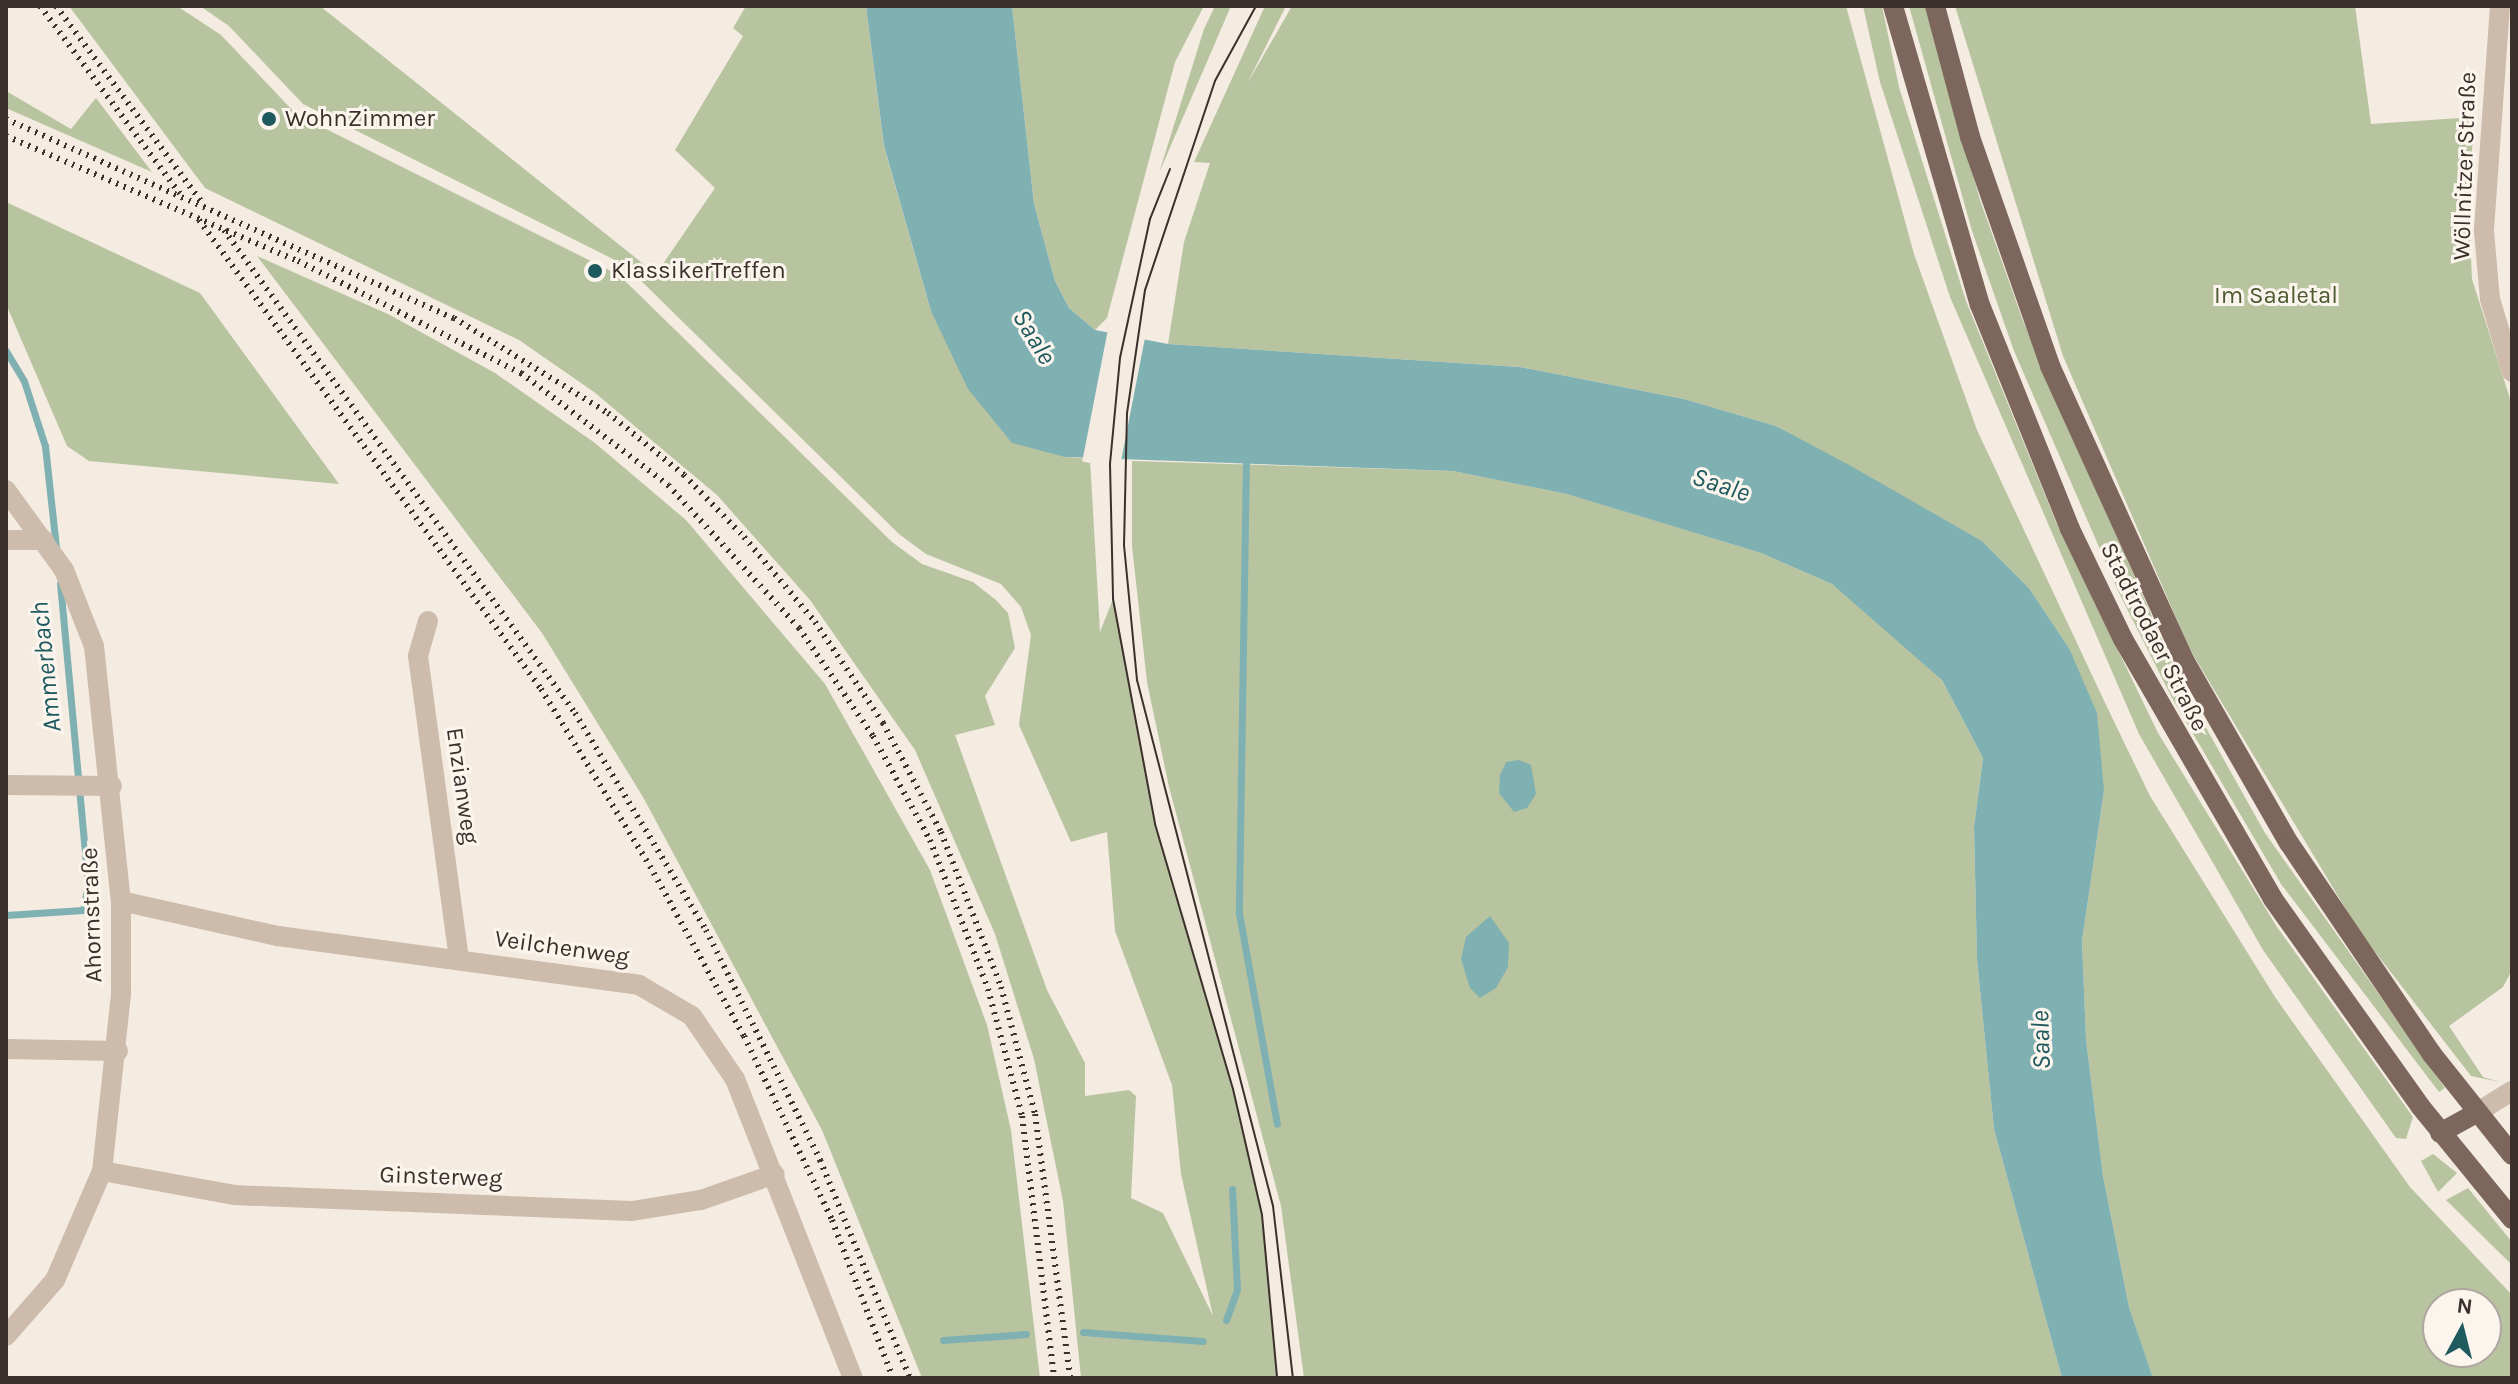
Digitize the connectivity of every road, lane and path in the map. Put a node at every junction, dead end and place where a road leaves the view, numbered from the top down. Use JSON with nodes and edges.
{"nodes":[{"id":1,"x":1893,"y":6,"type":"edge"},
{"id":2,"x":1935,"y":6,"type":"edge"},
{"id":3,"x":2500,"y":6,"type":"edge"},
{"id":4,"x":2512,"y":372,"type":"edge"},
{"id":5,"x":6,"y":490,"type":"edge"},
{"id":6,"x":6,"y":540,"type":"edge"},
{"id":7,"x":46,"y":543,"type":"junction"},
{"id":8,"x":428,"y":621,"type":"dead end"},
{"id":9,"x":6,"y":785,"type":"edge"},
{"id":10,"x":112,"y":786,"type":"junction"},
{"id":11,"x":121,"y":901,"type":"junction"},
{"id":12,"x":459,"y":959,"type":"junction"},
{"id":13,"x":6,"y":1049,"type":"edge"},
{"id":14,"x":118,"y":1051,"type":"junction"},
{"id":15,"x":2512,"y":1091,"type":"edge"},
{"id":16,"x":2478,"y":1112,"type":"junction"},
{"id":17,"x":2440,"y":1133,"type":"junction"},
{"id":18,"x":2512,"y":1155,"type":"edge"},
{"id":19,"x":102,"y":1171,"type":"junction"},
{"id":20,"x":775,"y":1174,"type":"junction"},
{"id":21,"x":2512,"y":1219,"type":"edge"},
{"id":22,"x":6,"y":1336,"type":"edge"},
{"id":23,"x":853,"y":1378,"type":"edge"}],
"edges":[{"from":1,"to":17,"type":"main road","name":"Stadtrodaer Straße"},
{"from":2,"to":16,"type":"main road","name":"Stadtrodaer Straße"},
{"from":3,"to":4,"type":"street","name":"Wöllnitzer Straße"},
{"from":5,"to":7,"type":"street","name":"Ahornstraße"},
{"from":6,"to":7,"type":"street"},
{"from":7,"to":10,"type":"street","name":"Ahornstraße"},
{"from":8,"to":12,"type":"street","name":"Enzianweg"},
{"from":9,"to":10,"type":"street"},
{"from":10,"to":11,"type":"street","name":"Ahornstraße"},
{"from":11,"to":12,"type":"street","name":"Veilchenweg"},
{"from":11,"to":14,"type":"street","name":"Ahornstraße"},
{"from":12,"to":20,"type":"street","name":"Veilchenweg"},
{"from":13,"to":14,"type":"street"},
{"from":14,"to":19,"type":"street","name":"Ahornstraße"},
{"from":15,"to":16,"type":"street"},
{"from":16,"to":17,"type":"main road"},
{"from":16,"to":18,"type":"main road","name":"Stadtrodaer Straße"},
{"from":17,"to":21,"type":"main road","name":"Stadtrodaer Straße"},
{"from":19,"to":20,"type":"street","name":"Ginsterweg"},
{"from":19,"to":22,"type":"street","name":"Ahornstraße"},
{"from":20,"to":23,"type":"street","name":"Veilchenweg"}]}
